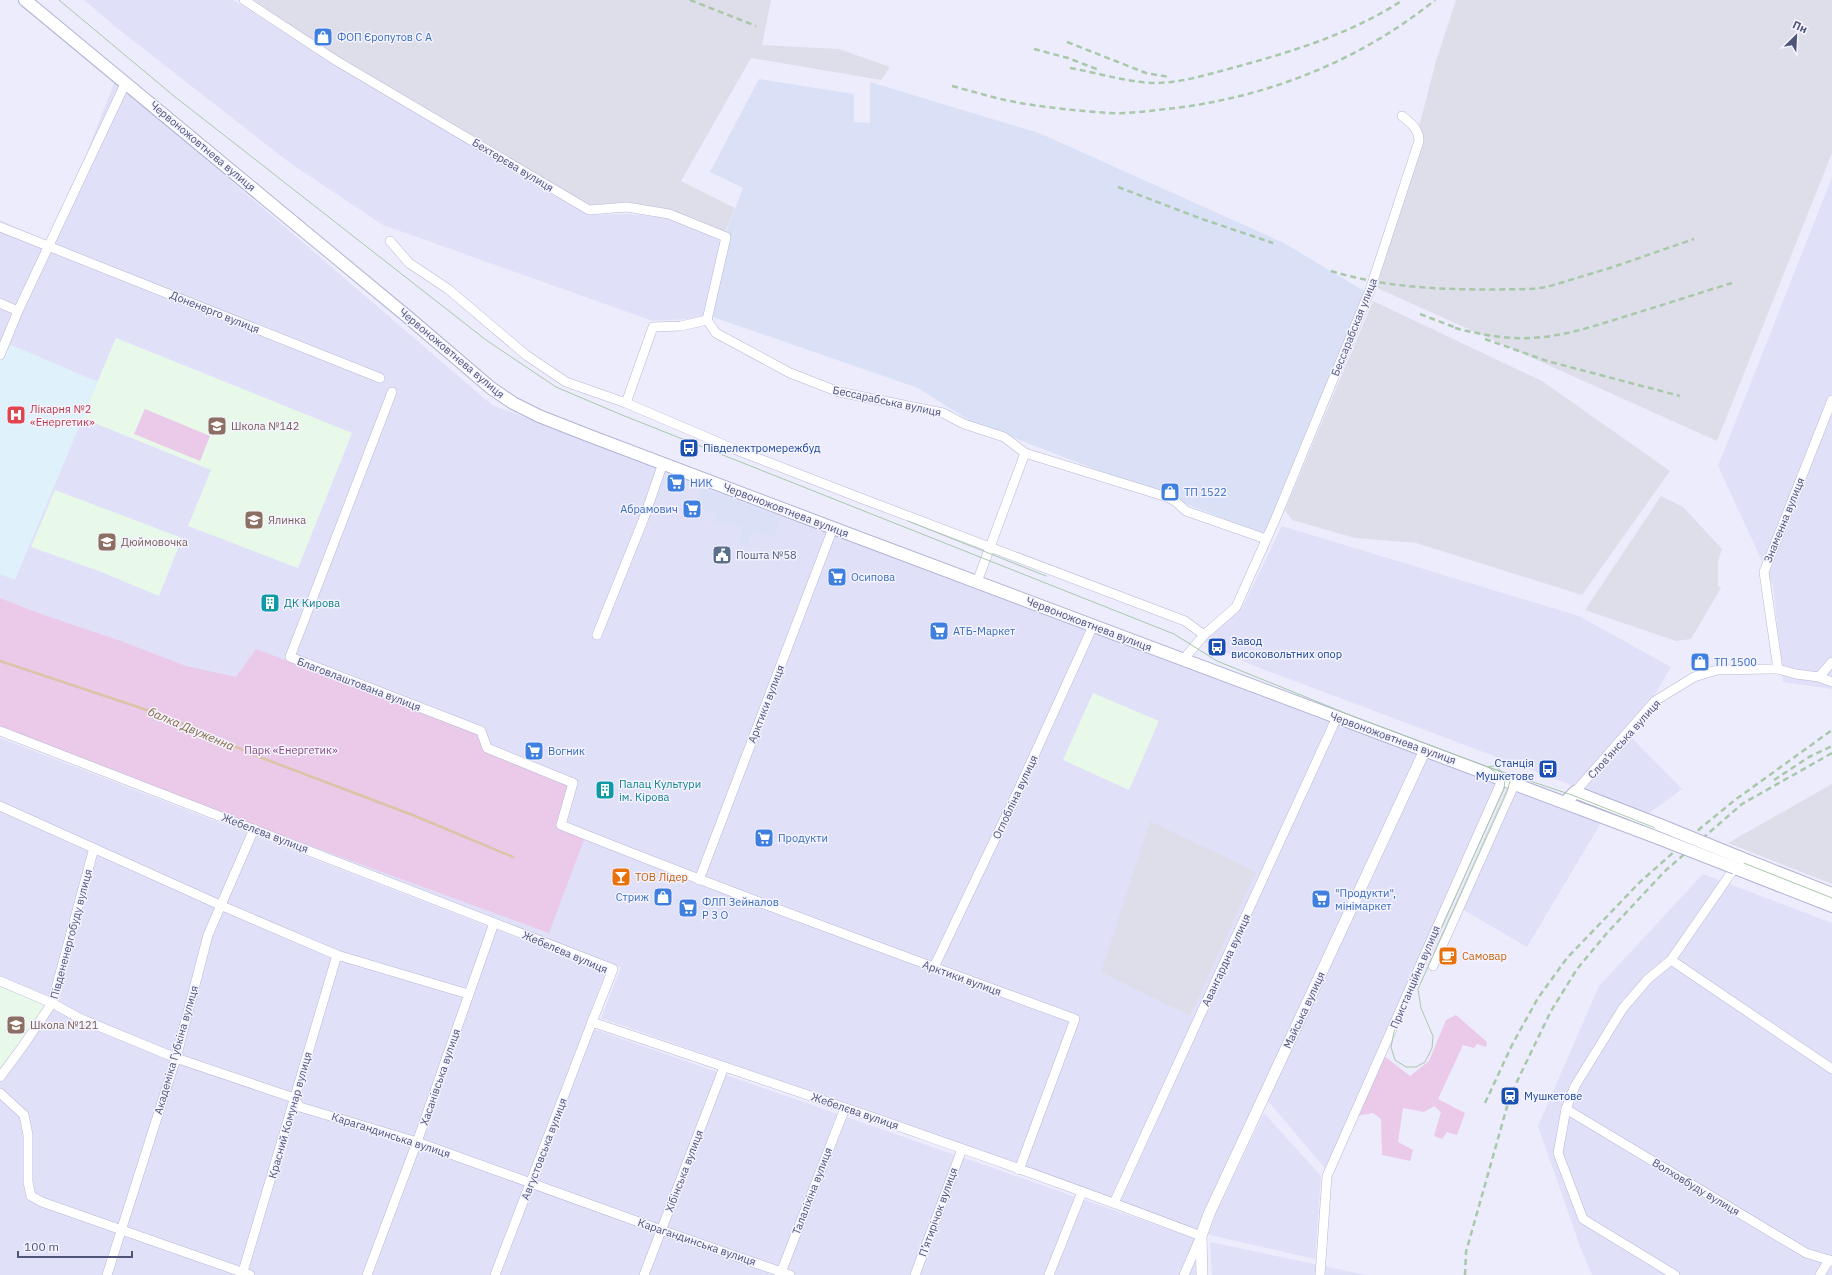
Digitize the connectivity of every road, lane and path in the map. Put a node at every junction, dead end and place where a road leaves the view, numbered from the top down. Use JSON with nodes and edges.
{"nodes":[{"id":1,"x":25,"y":0,"type":"edge"},
{"id":2,"x":244,"y":0,"type":"edge"},
{"id":3,"x":126,"y":82,"type":"junction"},
{"id":4,"x":1402,"y":116,"type":"dead end"},
{"id":5,"x":0,"y":227,"type":"edge"},
{"id":6,"x":390,"y":241,"type":"dead end"},
{"id":7,"x":49,"y":246,"type":"junction"},
{"id":8,"x":0,"y":303,"type":"edge"},
{"id":9,"x":18,"y":311,"type":"junction"},
{"id":10,"x":707,"y":320,"type":"junction"},
{"id":11,"x":0,"y":355,"type":"edge"},
{"id":12,"x":380,"y":378,"type":"dead end"},
{"id":13,"x":392,"y":392,"type":"dead end"},
{"id":14,"x":1832,"y":400,"type":"edge"},
{"id":15,"x":626,"y":403,"type":"junction"},
{"id":16,"x":1025,"y":453,"type":"junction"},
{"id":17,"x":663,"y":463,"type":"junction"},
{"id":18,"x":833,"y":528,"type":"junction"},
{"id":19,"x":1266,"y":539,"type":"junction"},
{"id":20,"x":989,"y":547,"type":"junction"},
{"id":21,"x":977,"y":582,"type":"junction"},
{"id":22,"x":1093,"y":626,"type":"junction"},
{"id":23,"x":597,"y":634,"type":"dead end"},
{"id":24,"x":1204,"y":635,"type":"junction"},
{"id":25,"x":1183,"y":660,"type":"junction"},
{"id":26,"x":1832,"y":662,"type":"edge"},
{"id":27,"x":1778,"y":669,"type":"junction"},
{"id":28,"x":1819,"y":676,"type":"junction"},
{"id":29,"x":1832,"y":682,"type":"edge"},
{"id":30,"x":1337,"y":717,"type":"junction"},
{"id":31,"x":0,"y":731,"type":"edge"},
{"id":32,"x":1425,"y":750,"type":"junction"},
{"id":33,"x":1503,"y":778,"type":"junction"},
{"id":34,"x":1515,"y":783,"type":"junction"},
{"id":35,"x":1575,"y":792,"type":"junction"},
{"id":36,"x":1566,"y":802,"type":"junction"},
{"id":37,"x":0,"y":806,"type":"edge"},
{"id":38,"x":561,"y":826,"type":"joint"},
{"id":39,"x":254,"y":829,"type":"junction"},
{"id":40,"x":1656,"y":831,"type":"junction"},
{"id":41,"x":94,"y":848,"type":"junction"},
{"id":42,"x":1738,"y":863,"type":"junction"},
{"id":43,"x":699,"y":880,"type":"junction"},
{"id":44,"x":1832,"y":894,"type":"edge"},
{"id":45,"x":220,"y":905,"type":"junction"},
{"id":46,"x":1832,"y":906,"type":"edge"},
{"id":47,"x":494,"y":923,"type":"junction"},
{"id":48,"x":337,"y":955,"type":"junction"},
{"id":49,"x":1671,"y":960,"type":"junction"},
{"id":50,"x":1433,"y":966,"type":"dead end"},
{"id":51,"x":934,"y":968,"type":"junction"},
{"id":52,"x":0,"y":981,"type":"edge"},
{"id":53,"x":468,"y":994,"type":"junction"},
{"id":54,"x":52,"y":1003,"type":"junction"},
{"id":55,"x":592,"y":1022,"type":"junction"},
{"id":56,"x":176,"y":1058,"type":"junction"},
{"id":57,"x":724,"y":1067,"type":"junction"},
{"id":58,"x":1832,"y":1069,"type":"edge"},
{"id":59,"x":0,"y":1077,"type":"edge"},
{"id":60,"x":0,"y":1093,"type":"edge"},
{"id":61,"x":294,"y":1098,"type":"junction"},
{"id":62,"x":845,"y":1108,"type":"junction"},
{"id":63,"x":1566,"y":1109,"type":"junction"},
{"id":64,"x":417,"y":1142,"type":"junction"},
{"id":65,"x":962,"y":1149,"type":"junction"},
{"id":66,"x":1019,"y":1170,"type":"junction"},
{"id":67,"x":531,"y":1183,"type":"junction"},
{"id":68,"x":1082,"y":1192,"type":"junction"},
{"id":69,"x":1114,"y":1203,"type":"junction"},
{"id":70,"x":121,"y":1230,"type":"junction"},
{"id":71,"x":661,"y":1230,"type":"junction"},
{"id":72,"x":1201,"y":1236,"type":"junction"},
{"id":73,"x":1830,"y":1261,"type":"edge"},
{"id":74,"x":780,"y":1273,"type":"edge"},
{"id":75,"x":245,"y":1274,"type":"edge"},
{"id":76,"x":107,"y":1275,"type":"edge"},
{"id":77,"x":367,"y":1275,"type":"edge"},
{"id":78,"x":496,"y":1275,"type":"edge"},
{"id":79,"x":644,"y":1275,"type":"edge"},
{"id":80,"x":790,"y":1275,"type":"edge"},
{"id":81,"x":915,"y":1275,"type":"edge"},
{"id":82,"x":1049,"y":1275,"type":"edge"},
{"id":83,"x":1184,"y":1275,"type":"edge"},
{"id":84,"x":1202,"y":1275,"type":"edge"},
{"id":85,"x":1320,"y":1275,"type":"edge"},
{"id":86,"x":1674,"y":1275,"type":"edge"},
{"id":87,"x":1820,"y":1275,"type":"edge"}],
"edges":[{"from":1,"to":3,"type":"main road","name":"Червоножовтнева вулиця"},
{"from":2,"to":10,"type":"street","name":"Бехтерєва вулиця"},
{"from":3,"to":7,"type":"street"},
{"from":3,"to":17,"type":"main road","name":"Червоножовтнева вулиця"},
{"from":4,"to":19,"type":"street","name":"Бессарабская улица"},
{"from":5,"to":7,"type":"street","name":"Доненерго вулиця"},
{"from":6,"to":15,"type":"street"},
{"from":7,"to":9,"type":"street"},
{"from":7,"to":12,"type":"street","name":"Доненерго вулиця"},
{"from":8,"to":9,"type":"street"},
{"from":9,"to":11,"type":"street"},
{"from":10,"to":15,"type":"street"},
{"from":10,"to":16,"type":"street","name":"Бессарабська вулиця"},
{"from":13,"to":38,"type":"street","name":"Благовлаштована вулиця"},
{"from":14,"to":27,"type":"street","name":"Знаменна вулиця"},
{"from":15,"to":20,"type":"street"},
{"from":16,"to":19,"type":"street"},
{"from":16,"to":20,"type":"street"},
{"from":17,"to":18,"type":"main road","name":"Червоножовтнева вулиця"},
{"from":17,"to":23,"type":"street"},
{"from":18,"to":21,"type":"main road","name":"Червоножовтнева вулиця"},
{"from":18,"to":43,"type":"street","name":"Арктики вулиця"},
{"from":19,"to":24,"type":"street","name":"Бессарабская улица"},
{"from":20,"to":21,"type":"street"},
{"from":20,"to":24,"type":"street"},
{"from":21,"to":22,"type":"main road","name":"Червоножовтнева вулиця"},
{"from":22,"to":25,"type":"main road","name":"Червоножовтнева вулиця"},
{"from":22,"to":51,"type":"street","name":"Оглобліна вулиця"},
{"from":24,"to":25,"type":"street","name":"Бессарабская улица"},
{"from":25,"to":30,"type":"main road","name":"Червоножовтнева вулиця"},
{"from":26,"to":28,"type":"street"},
{"from":27,"to":28,"type":"street","name":"Слов’янська вулиця"},
{"from":27,"to":35,"type":"street","name":"Слов’янська вулиця"},
{"from":28,"to":29,"type":"street","name":"Слов’янська вулиця"},
{"from":30,"to":32,"type":"main road","name":"Червоножовтнева вулиця"},
{"from":30,"to":69,"type":"street","name":"Авангардна вулиця"},
{"from":31,"to":39,"type":"street","name":"Жебелєва вулиця"},
{"from":32,"to":33,"type":"main road","name":"Червоножовтнева вулиця"},
{"from":32,"to":72,"type":"street","name":"Майська вулиця"},
{"from":33,"to":34,"type":"main road","name":"Червоножовтнева вулиця"},
{"from":33,"to":85,"type":"street","name":"Пристанційна вулиця"},
{"from":34,"to":36,"type":"main road","name":"Червоножовтнева вулиця"},
{"from":34,"to":50,"type":"street","name":"Пристанційна вулиця"},
{"from":35,"to":36,"type":"main road"},
{"from":35,"to":40,"type":"main road"},
{"from":36,"to":40,"type":"main road","name":"Червоножовтнева вулиця"},
{"from":37,"to":41,"type":"street"},
{"from":38,"to":43,"type":"street","name":"Арктики вулиця"},
{"from":39,"to":45,"type":"street","name":"Академіка Губкіна вулиця"},
{"from":39,"to":47,"type":"street","name":"Жебелєва вулиця"},
{"from":40,"to":42,"type":"main road","bridge":true},
{"from":41,"to":45,"type":"street"},
{"from":41,"to":54,"type":"street","name":"Південенергобуду вулиця"},
{"from":42,"to":44,"type":"main road"},
{"from":42,"to":46,"type":"main road"},
{"from":42,"to":49,"type":"street"},
{"from":43,"to":51,"type":"street","name":"Арктики вулиця"},
{"from":45,"to":48,"type":"street"},
{"from":45,"to":56,"type":"street","name":"Академіка Губкіна вулиця"},
{"from":47,"to":53,"type":"street","name":"Хасанівська вулиця"},
{"from":47,"to":55,"type":"street","name":"Жебелєва вулиця"},
{"from":48,"to":53,"type":"street"},
{"from":48,"to":61,"type":"street","name":"Красний Комунар вулиця"},
{"from":49,"to":58,"type":"street"},
{"from":49,"to":63,"type":"street"},
{"from":51,"to":66,"type":"street","name":"Арктики вулиця"},
{"from":52,"to":54,"type":"street","name":"Карагандинська вулиця"},
{"from":53,"to":64,"type":"street","name":"Хасанівська вулиця"},
{"from":54,"to":56,"type":"street","name":"Карагандинська вулиця"},
{"from":54,"to":59,"type":"street","name":"Південенергобуду вулиця"},
{"from":55,"to":57,"type":"street","name":"Жебелєва вулиця"},
{"from":55,"to":67,"type":"street","name":"Августовська вулиця"},
{"from":56,"to":61,"type":"street","name":"Карагандинська вулиця"},
{"from":56,"to":70,"type":"street","name":"Академіка Губкіна вулиця"},
{"from":57,"to":62,"type":"street","name":"Жебелєва вулиця"},
{"from":57,"to":71,"type":"street","name":"Хібінська вулиця"},
{"from":60,"to":70,"type":"street"},
{"from":61,"to":64,"type":"street","name":"Карагандинська вулиця"},
{"from":61,"to":75,"type":"street","name":"Красний Комунар вулиця"},
{"from":62,"to":65,"type":"street","name":"Жебелєва вулиця"},
{"from":62,"to":74,"type":"street","name":"Талаліхіна вулиця"},
{"from":63,"to":73,"type":"street","name":"Волховбуду вулиця"},
{"from":63,"to":86,"type":"street"},
{"from":64,"to":67,"type":"street","name":"Карагандинська вулиця"},
{"from":64,"to":77,"type":"street","name":"Хасанівська вулиця"},
{"from":65,"to":66,"type":"street","name":"Жебелєва вулиця"},
{"from":65,"to":81,"type":"street","name":"П’ятирічок вулиця"},
{"from":66,"to":68,"type":"street","name":"Жебелєва вулиця"},
{"from":67,"to":71,"type":"street","name":"Карагандинська вулиця"},
{"from":67,"to":78,"type":"street","name":"Августовська вулиця"},
{"from":68,"to":69,"type":"street","name":"Жебелєва вулиця"},
{"from":68,"to":82,"type":"street"},
{"from":69,"to":72,"type":"street","name":"Жебелєва вулиця"},
{"from":70,"to":75,"type":"street"},
{"from":70,"to":76,"type":"street","name":"Академіка Губкіна вулиця"},
{"from":71,"to":74,"type":"street","name":"Карагандинська вулиця"},
{"from":71,"to":79,"type":"street","name":"Хібінська вулиця"},
{"from":72,"to":83,"type":"street"},
{"from":72,"to":84,"type":"street","name":"Майська вулиця"},
{"from":73,"to":87,"type":"street","name":"Волховбуду вулиця"},
{"from":74,"to":80,"type":"street","name":"Карагандинська вулиця"}]}
